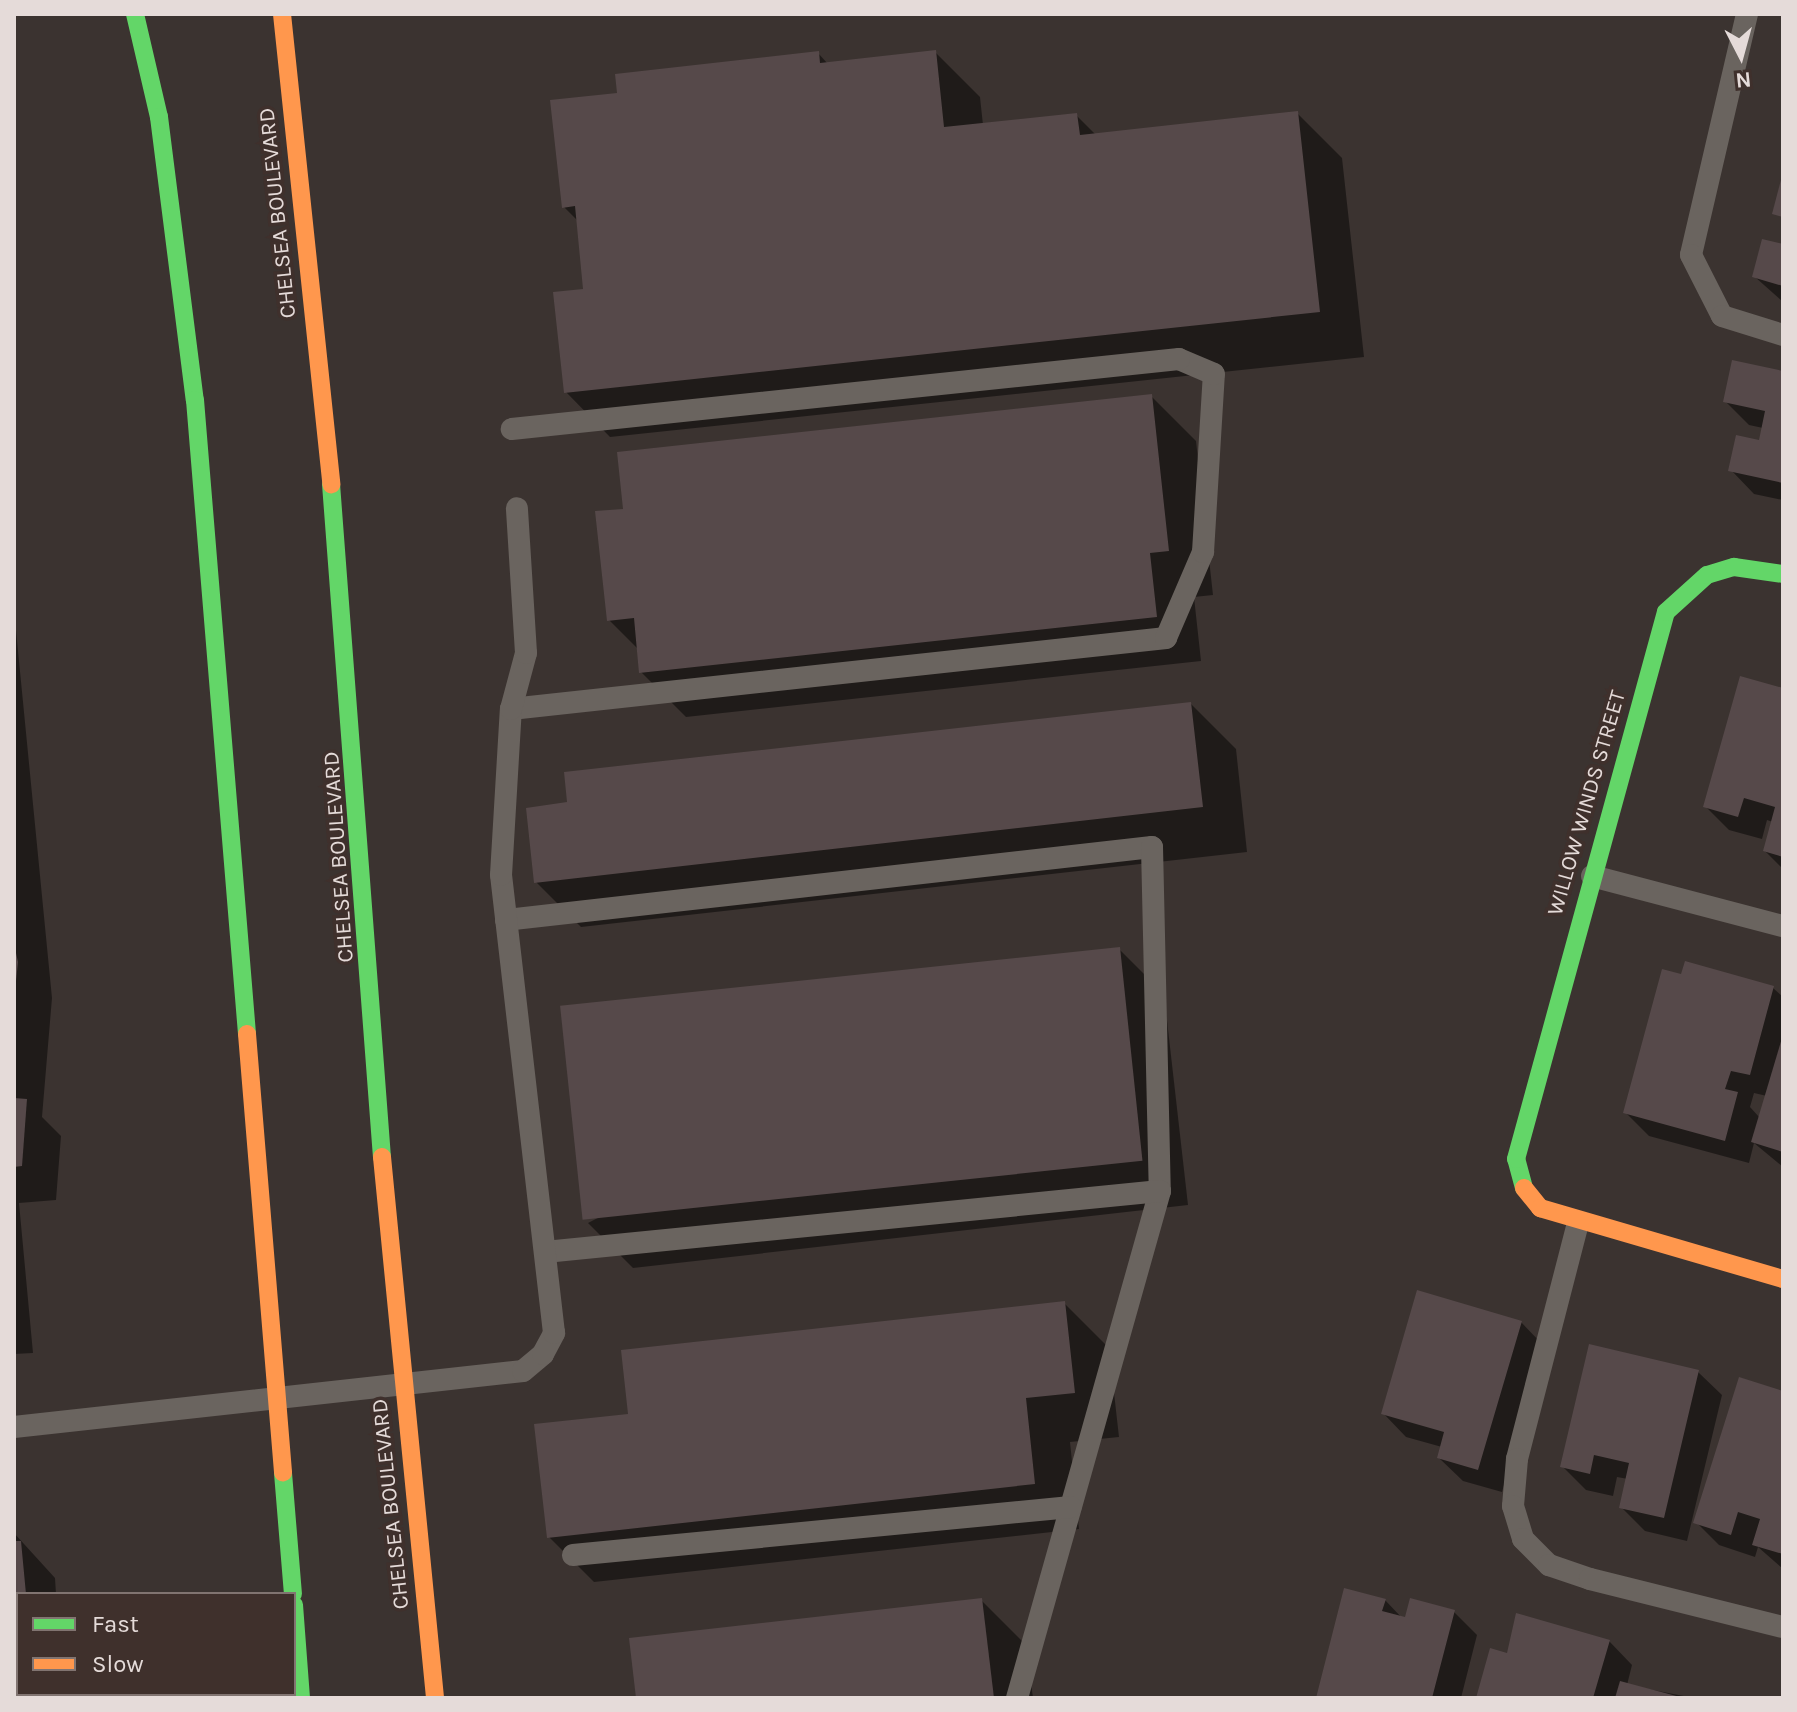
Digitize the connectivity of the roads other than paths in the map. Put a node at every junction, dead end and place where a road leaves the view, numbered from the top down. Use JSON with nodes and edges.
{"nodes":[{"id":1,"x":135,"y":14,"type":"edge"},
{"id":2,"x":282,"y":14,"type":"edge"},
{"id":3,"x":1747,"y":14,"type":"edge"},
{"id":4,"x":1783,"y":335,"type":"edge"},
{"id":5,"x":512,"y":429,"type":"dead end"},
{"id":6,"x":517,"y":508,"type":"dead end"},
{"id":7,"x":1783,"y":574,"type":"edge"},
{"id":8,"x":511,"y":709,"type":"junction"},
{"id":9,"x":1592,"y":876,"type":"junction"},
{"id":10,"x":506,"y":920,"type":"junction"},
{"id":11,"x":1783,"y":926,"type":"edge"},
{"id":12,"x":1160,"y":1191,"type":"junction"},
{"id":13,"x":1578,"y":1223,"type":"junction"},
{"id":14,"x":545,"y":1252,"type":"junction"},
{"id":15,"x":1783,"y":1279,"type":"edge"},
{"id":16,"x":404,"y":1386,"type":"junction"},
{"id":17,"x":279,"y":1398,"type":"junction"},
{"id":18,"x":14,"y":1427,"type":"edge"},
{"id":19,"x":1071,"y":1507,"type":"junction"},
{"id":20,"x":573,"y":1555,"type":"dead end"},
{"id":21,"x":293,"y":1592,"type":"edge"},
{"id":22,"x":1783,"y":1627,"type":"edge"},
{"id":23,"x":296,"y":1632,"type":"edge"},
{"id":24,"x":301,"y":1698,"type":"edge"},
{"id":25,"x":435,"y":1698,"type":"edge"},
{"id":26,"x":1017,"y":1698,"type":"edge"}],
"edges":[{"from":1,"to":17,"type":"main road"},
{"from":2,"to":16,"type":"main road","name":"CHELSEA BOULEVARD"},
{"from":3,"to":4,"type":"lane"},
{"from":5,"to":8,"type":"lane"},
{"from":6,"to":8,"type":"lane"},
{"from":7,"to":9,"type":"main road","name":"WILLOW WINDS STREET"},
{"from":8,"to":10,"type":"lane"},
{"from":9,"to":11,"type":"lane"},
{"from":9,"to":13,"type":"main road","name":"WILLOW WINDS STREET"},
{"from":10,"to":12,"type":"lane"},
{"from":10,"to":14,"type":"lane"},
{"from":12,"to":14,"type":"lane"},
{"from":12,"to":19,"type":"lane"},
{"from":13,"to":15,"type":"main road","name":"WILLOW WINDS STREET"},
{"from":13,"to":22,"type":"lane"},
{"from":14,"to":16,"type":"lane"},
{"from":16,"to":17,"type":"lane"},
{"from":16,"to":25,"type":"main road","name":"CHELSEA BOULEVARD"},
{"from":17,"to":18,"type":"lane"},
{"from":17,"to":21,"type":"main road"},
{"from":19,"to":20,"type":"lane"},
{"from":19,"to":26,"type":"lane"},
{"from":23,"to":24,"type":"main road"}]}
